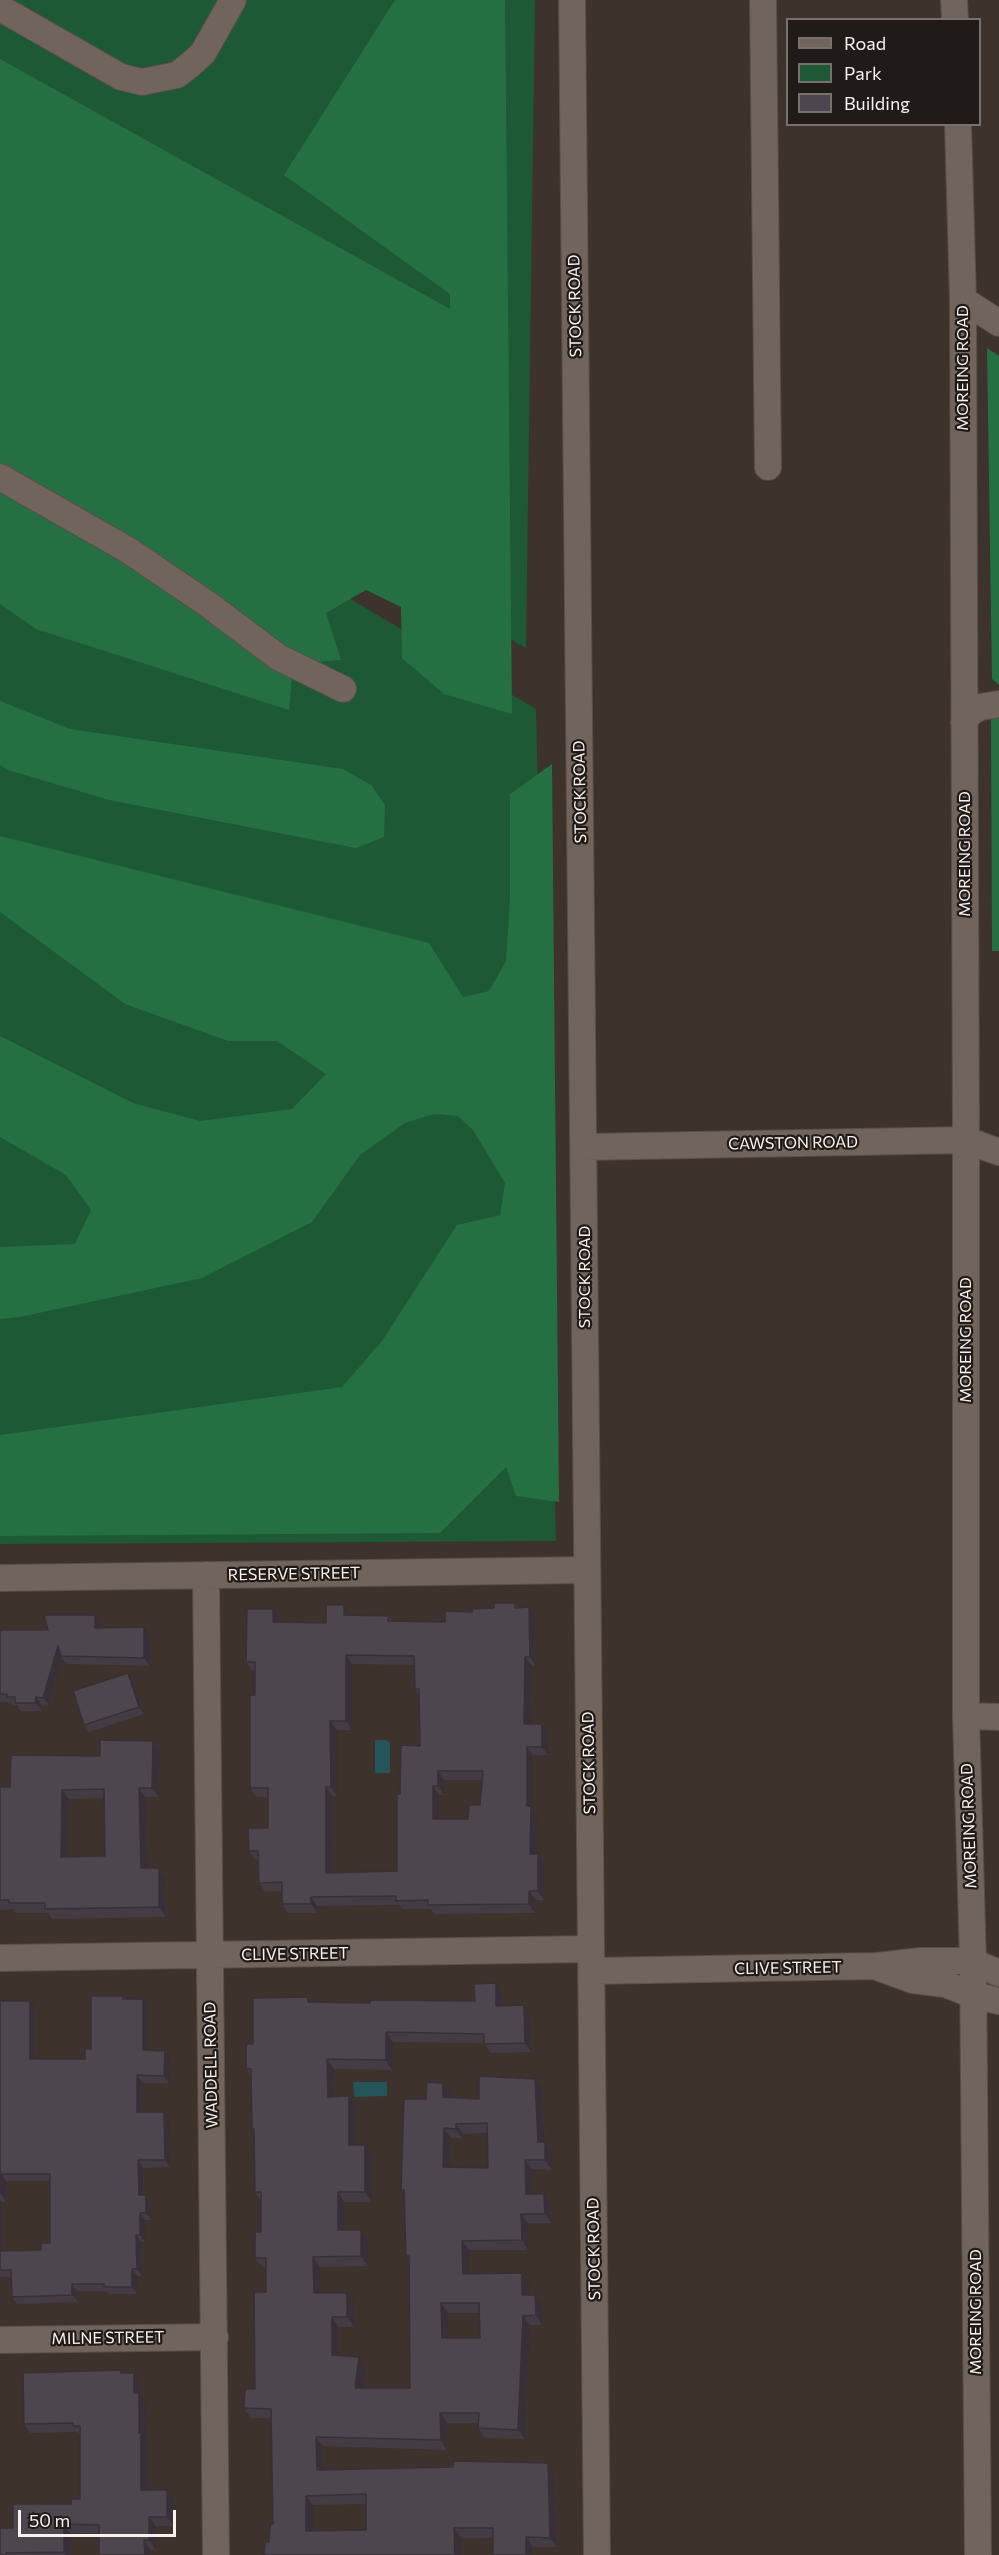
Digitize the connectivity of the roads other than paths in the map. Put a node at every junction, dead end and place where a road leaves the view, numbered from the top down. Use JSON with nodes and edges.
{"nodes":[{"id":1,"x":233,"y":0,"type":"edge"},
{"id":2,"x":572,"y":0,"type":"edge"},
{"id":3,"x":763,"y":0,"type":"edge"},
{"id":4,"x":954,"y":0,"type":"edge"},
{"id":5,"x":0,"y":8,"type":"edge"},
{"id":6,"x":955,"y":18,"type":"edge"},
{"id":7,"x":958,"y":126,"type":"edge"},
{"id":8,"x":963,"y":300,"type":"junction"},
{"id":9,"x":999,"y":323,"type":"edge"},
{"id":10,"x":768,"y":467,"type":"dead end"},
{"id":11,"x":0,"y":477,"type":"edge"},
{"id":12,"x":963,"y":681,"type":"junction"},
{"id":13,"x":343,"y":689,"type":"dead end"},
{"id":14,"x":999,"y":696,"type":"edge"},
{"id":15,"x":999,"y":704,"type":"edge"},
{"id":16,"x":964,"y":722,"type":"junction"},
{"id":17,"x":966,"y":1140,"type":"junction"},
{"id":18,"x":584,"y":1147,"type":"junction"},
{"id":19,"x":999,"y":1152,"type":"edge"},
{"id":20,"x":587,"y":1570,"type":"junction"},
{"id":21,"x":206,"y":1575,"type":"junction"},
{"id":22,"x":0,"y":1578,"type":"edge"},
{"id":23,"x":966,"y":1716,"type":"junction"},
{"id":24,"x":999,"y":1717,"type":"edge"},
{"id":25,"x":210,"y":1956,"type":"junction"},
{"id":26,"x":0,"y":1958,"type":"edge"},
{"id":27,"x":591,"y":1960,"type":"junction"},
{"id":28,"x":973,"y":1962,"type":"junction"},
{"id":29,"x":877,"y":1966,"type":"junction"},
{"id":30,"x":999,"y":1973,"type":"edge"},
{"id":31,"x":973,"y":1995,"type":"junction"},
{"id":32,"x":999,"y":2001,"type":"edge"},
{"id":33,"x":215,"y":2337,"type":"junction"},
{"id":34,"x":0,"y":2340,"type":"edge"},
{"id":35,"x":216,"y":2555,"type":"edge"},
{"id":36,"x":597,"y":2555,"type":"edge"},
{"id":37,"x":978,"y":2555,"type":"edge"}],
"edges":[{"from":1,"to":5,"type":"street"},
{"from":2,"to":18,"type":"street","name":"STOCK ROAD"},
{"from":3,"to":10,"type":"street"},
{"from":4,"to":6,"type":"street"},
{"from":7,"to":8,"type":"street","name":"MOREING ROAD"},
{"from":8,"to":9,"type":"street"},
{"from":8,"to":12,"type":"street","name":"MOREING ROAD"},
{"from":11,"to":13,"type":"street"},
{"from":12,"to":14,"type":"street"},
{"from":12,"to":16,"type":"street","name":"MOREING ROAD"},
{"from":15,"to":16,"type":"street"},
{"from":16,"to":17,"type":"street","name":"MOREING ROAD"},
{"from":17,"to":18,"type":"street","name":"CAWSTON ROAD"},
{"from":17,"to":19,"type":"street","name":"CAWSTON ROAD"},
{"from":17,"to":23,"type":"street","name":"MOREING ROAD"},
{"from":18,"to":20,"type":"street","name":"STOCK ROAD"},
{"from":20,"to":21,"type":"street","name":"RESERVE STREET"},
{"from":20,"to":27,"type":"street","name":"STOCK ROAD"},
{"from":21,"to":22,"type":"street","name":"RESERVE STREET"},
{"from":21,"to":25,"type":"street","name":"WADDELL ROAD"},
{"from":23,"to":24,"type":"street"},
{"from":23,"to":28,"type":"street","name":"MOREING ROAD"},
{"from":25,"to":26,"type":"street","name":"CLIVE STREET"},
{"from":25,"to":27,"type":"street","name":"CLIVE STREET"},
{"from":25,"to":33,"type":"street","name":"WADDELL ROAD"},
{"from":27,"to":29,"type":"street","name":"CLIVE STREET"},
{"from":27,"to":36,"type":"street","name":"STOCK ROAD"},
{"from":28,"to":29,"type":"street","name":"CLIVE STREET"},
{"from":28,"to":30,"type":"street"},
{"from":28,"to":31,"type":"street","name":"MOREING ROAD"},
{"from":29,"to":31,"type":"street","name":"CLIVE STREET"},
{"from":31,"to":32,"type":"street","name":"CLIVE STREET"},
{"from":31,"to":37,"type":"street","name":"MOREING ROAD"},
{"from":33,"to":34,"type":"street","name":"MILNE STREET"},
{"from":33,"to":35,"type":"street","name":"WADDELL ROAD"}]}
